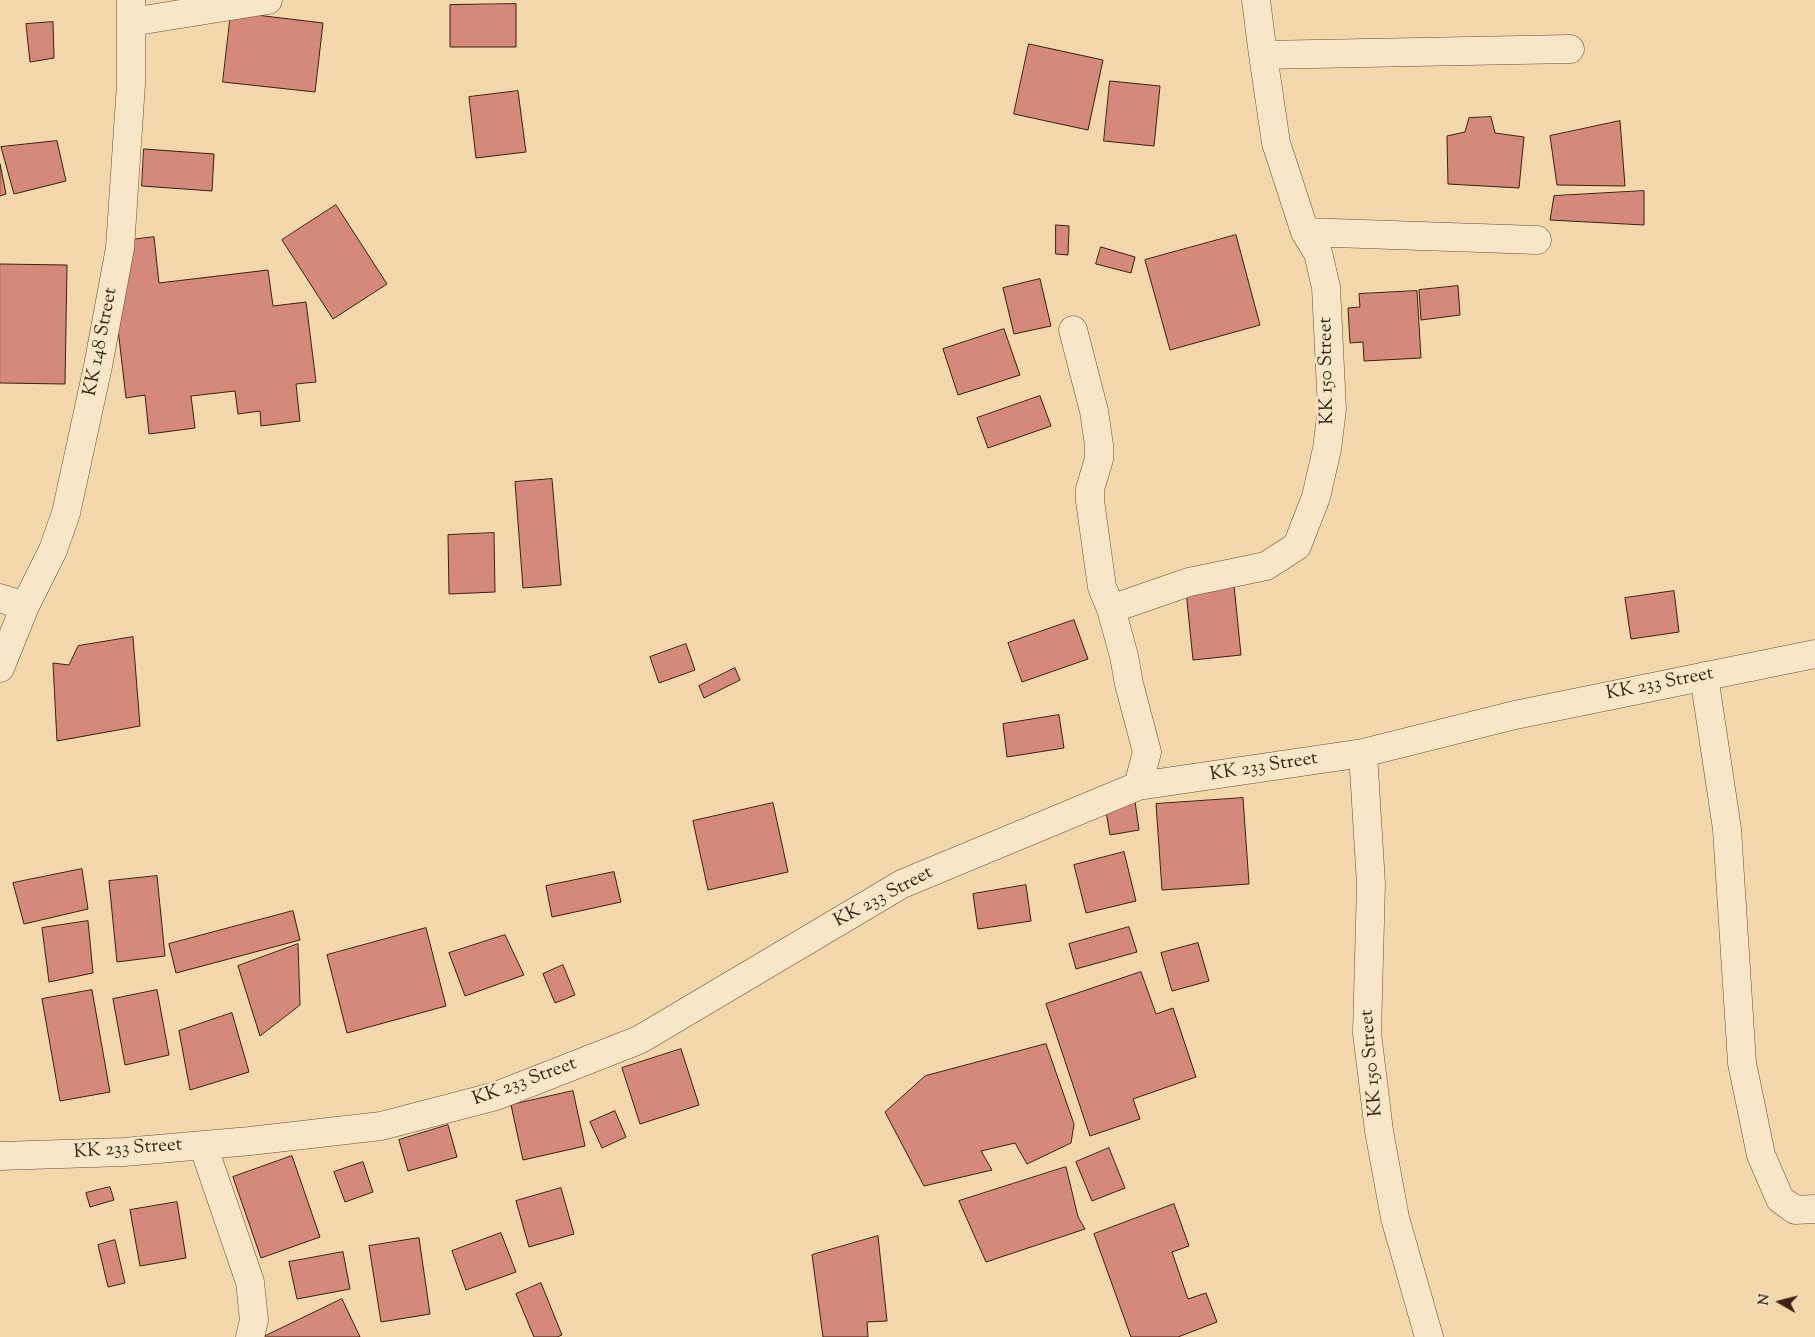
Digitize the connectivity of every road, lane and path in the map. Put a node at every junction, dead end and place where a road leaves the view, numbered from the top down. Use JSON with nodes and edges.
{"nodes":[{"id":1,"x":268,"y":0,"type":"edge"},
{"id":2,"x":1256,"y":0,"type":"edge"},
{"id":3,"x":131,"y":11,"type":"edge"},
{"id":4,"x":1570,"y":49,"type":"dead end"},
{"id":5,"x":1263,"y":55,"type":"junction"},
{"id":6,"x":1305,"y":232,"type":"junction"},
{"id":7,"x":1537,"y":240,"type":"dead end"},
{"id":8,"x":1074,"y":330,"type":"dead end"},
{"id":9,"x":12,"y":602,"type":"edge"},
{"id":10,"x":1111,"y":609,"type":"junction"},
{"id":11,"x":1815,"y":654,"type":"edge"},
{"id":12,"x":0,"y":668,"type":"edge"},
{"id":13,"x":1704,"y":676,"type":"junction"},
{"id":14,"x":1364,"y":753,"type":"junction"},
{"id":15,"x":1138,"y":786,"type":"junction"},
{"id":16,"x":203,"y":1145,"type":"junction"},
{"id":17,"x":0,"y":1156,"type":"edge"},
{"id":18,"x":1815,"y":1209,"type":"edge"},
{"id":19,"x":250,"y":1337,"type":"edge"},
{"id":20,"x":1429,"y":1337,"type":"edge"}],
"edges":[{"from":1,"to":3,"type":"street"},
{"from":2,"to":5,"type":"street","name":"KK 150 Street"},
{"from":3,"to":9,"type":"street","name":"KK 148 Street"},
{"from":4,"to":5,"type":"street"},
{"from":5,"to":6,"type":"street","name":"KK 150 Street"},
{"from":6,"to":7,"type":"street"},
{"from":6,"to":10,"type":"street","name":"KK 150 Street"},
{"from":8,"to":10,"type":"street"},
{"from":9,"to":12,"type":"street","name":"KK 148 Street"},
{"from":10,"to":15,"type":"street"},
{"from":11,"to":13,"type":"street","name":"KK 233 Street"},
{"from":13,"to":14,"type":"street","name":"KK 233 Street"},
{"from":13,"to":18,"type":"street"},
{"from":14,"to":15,"type":"street","name":"KK 233 Street"},
{"from":14,"to":20,"type":"street","name":"KK 150 Street"},
{"from":15,"to":16,"type":"street","name":"KK 233 Street"},
{"from":16,"to":17,"type":"street","name":"KK 233 Street"},
{"from":16,"to":19,"type":"street"}]}
